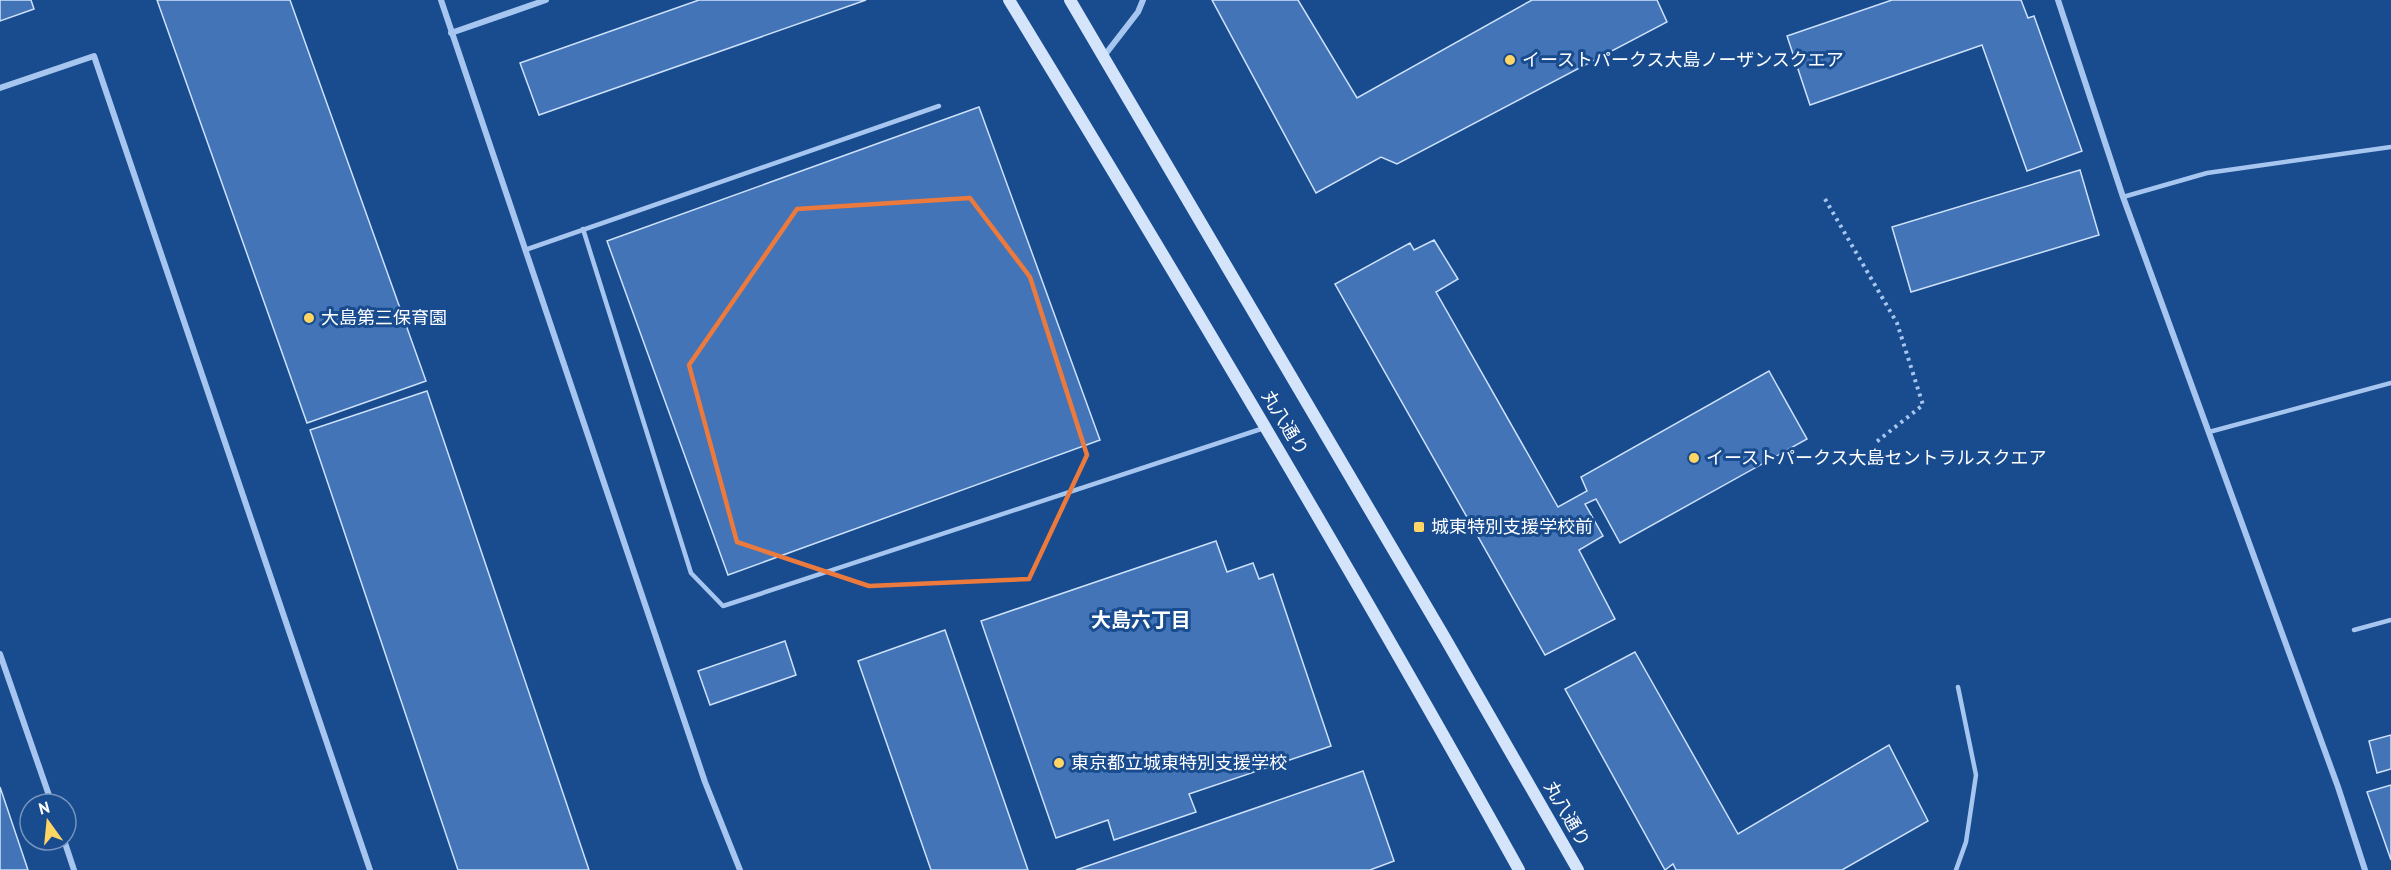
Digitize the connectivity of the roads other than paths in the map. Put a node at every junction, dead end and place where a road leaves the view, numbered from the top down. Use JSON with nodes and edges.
{"nodes":[{"id":1,"x":441,"y":0,"type":"edge"},
{"id":2,"x":546,"y":0,"type":"edge"},
{"id":3,"x":1009,"y":0,"type":"edge"},
{"id":4,"x":1070,"y":0,"type":"edge"},
{"id":5,"x":1143,"y":0,"type":"edge"},
{"id":6,"x":2058,"y":0,"type":"edge"},
{"id":7,"x":451,"y":33,"type":"junction"},
{"id":8,"x":1104,"y":56,"type":"junction"},
{"id":9,"x":0,"y":88,"type":"edge"},
{"id":10,"x":939,"y":106,"type":"dead end"},
{"id":11,"x":2391,"y":147,"type":"edge"},
{"id":12,"x":2123,"y":196,"type":"junction"},
{"id":13,"x":583,"y":229,"type":"junction"},
{"id":14,"x":524,"y":250,"type":"junction"},
{"id":15,"x":2391,"y":383,"type":"edge"},
{"id":16,"x":1267,"y":427,"type":"junction"},
{"id":17,"x":2209,"y":432,"type":"junction"},
{"id":18,"x":2391,"y":620,"type":"edge"},
{"id":19,"x":2354,"y":630,"type":"dead end"},
{"id":20,"x":0,"y":654,"type":"edge"},
{"id":21,"x":1958,"y":687,"type":"dead end"},
{"id":22,"x":48,"y":792,"type":"edge"},
{"id":23,"x":68,"y":852,"type":"edge"},
{"id":24,"x":74,"y":870,"type":"edge"},
{"id":25,"x":370,"y":870,"type":"edge"},
{"id":26,"x":740,"y":870,"type":"edge"},
{"id":27,"x":1519,"y":870,"type":"edge"},
{"id":28,"x":1578,"y":870,"type":"edge"},
{"id":29,"x":1956,"y":870,"type":"edge"},
{"id":30,"x":2365,"y":870,"type":"edge"}],
"edges":[{"from":1,"to":7,"type":"street"},
{"from":2,"to":7,"type":"street"},
{"from":3,"to":16,"type":"main road","name":"丸八通り"},
{"from":4,"to":8,"type":"main road","name":"丸八通り"},
{"from":5,"to":8,"type":"street"},
{"from":6,"to":12,"type":"street"},
{"from":7,"to":14,"type":"street"},
{"from":8,"to":28,"type":"main road","name":"丸八通り"},
{"from":9,"to":25,"type":"street"},
{"from":10,"to":13,"type":"lane"},
{"from":11,"to":12,"type":"lane"},
{"from":12,"to":17,"type":"street"},
{"from":13,"to":14,"type":"lane"},
{"from":13,"to":16,"type":"lane"},
{"from":14,"to":26,"type":"street"},
{"from":15,"to":17,"type":"lane"},
{"from":16,"to":27,"type":"main road","name":"丸八通り"},
{"from":17,"to":30,"type":"street"},
{"from":18,"to":19,"type":"lane"},
{"from":20,"to":22,"type":"street"},
{"from":21,"to":29,"type":"lane"},
{"from":23,"to":24,"type":"street"}]}
